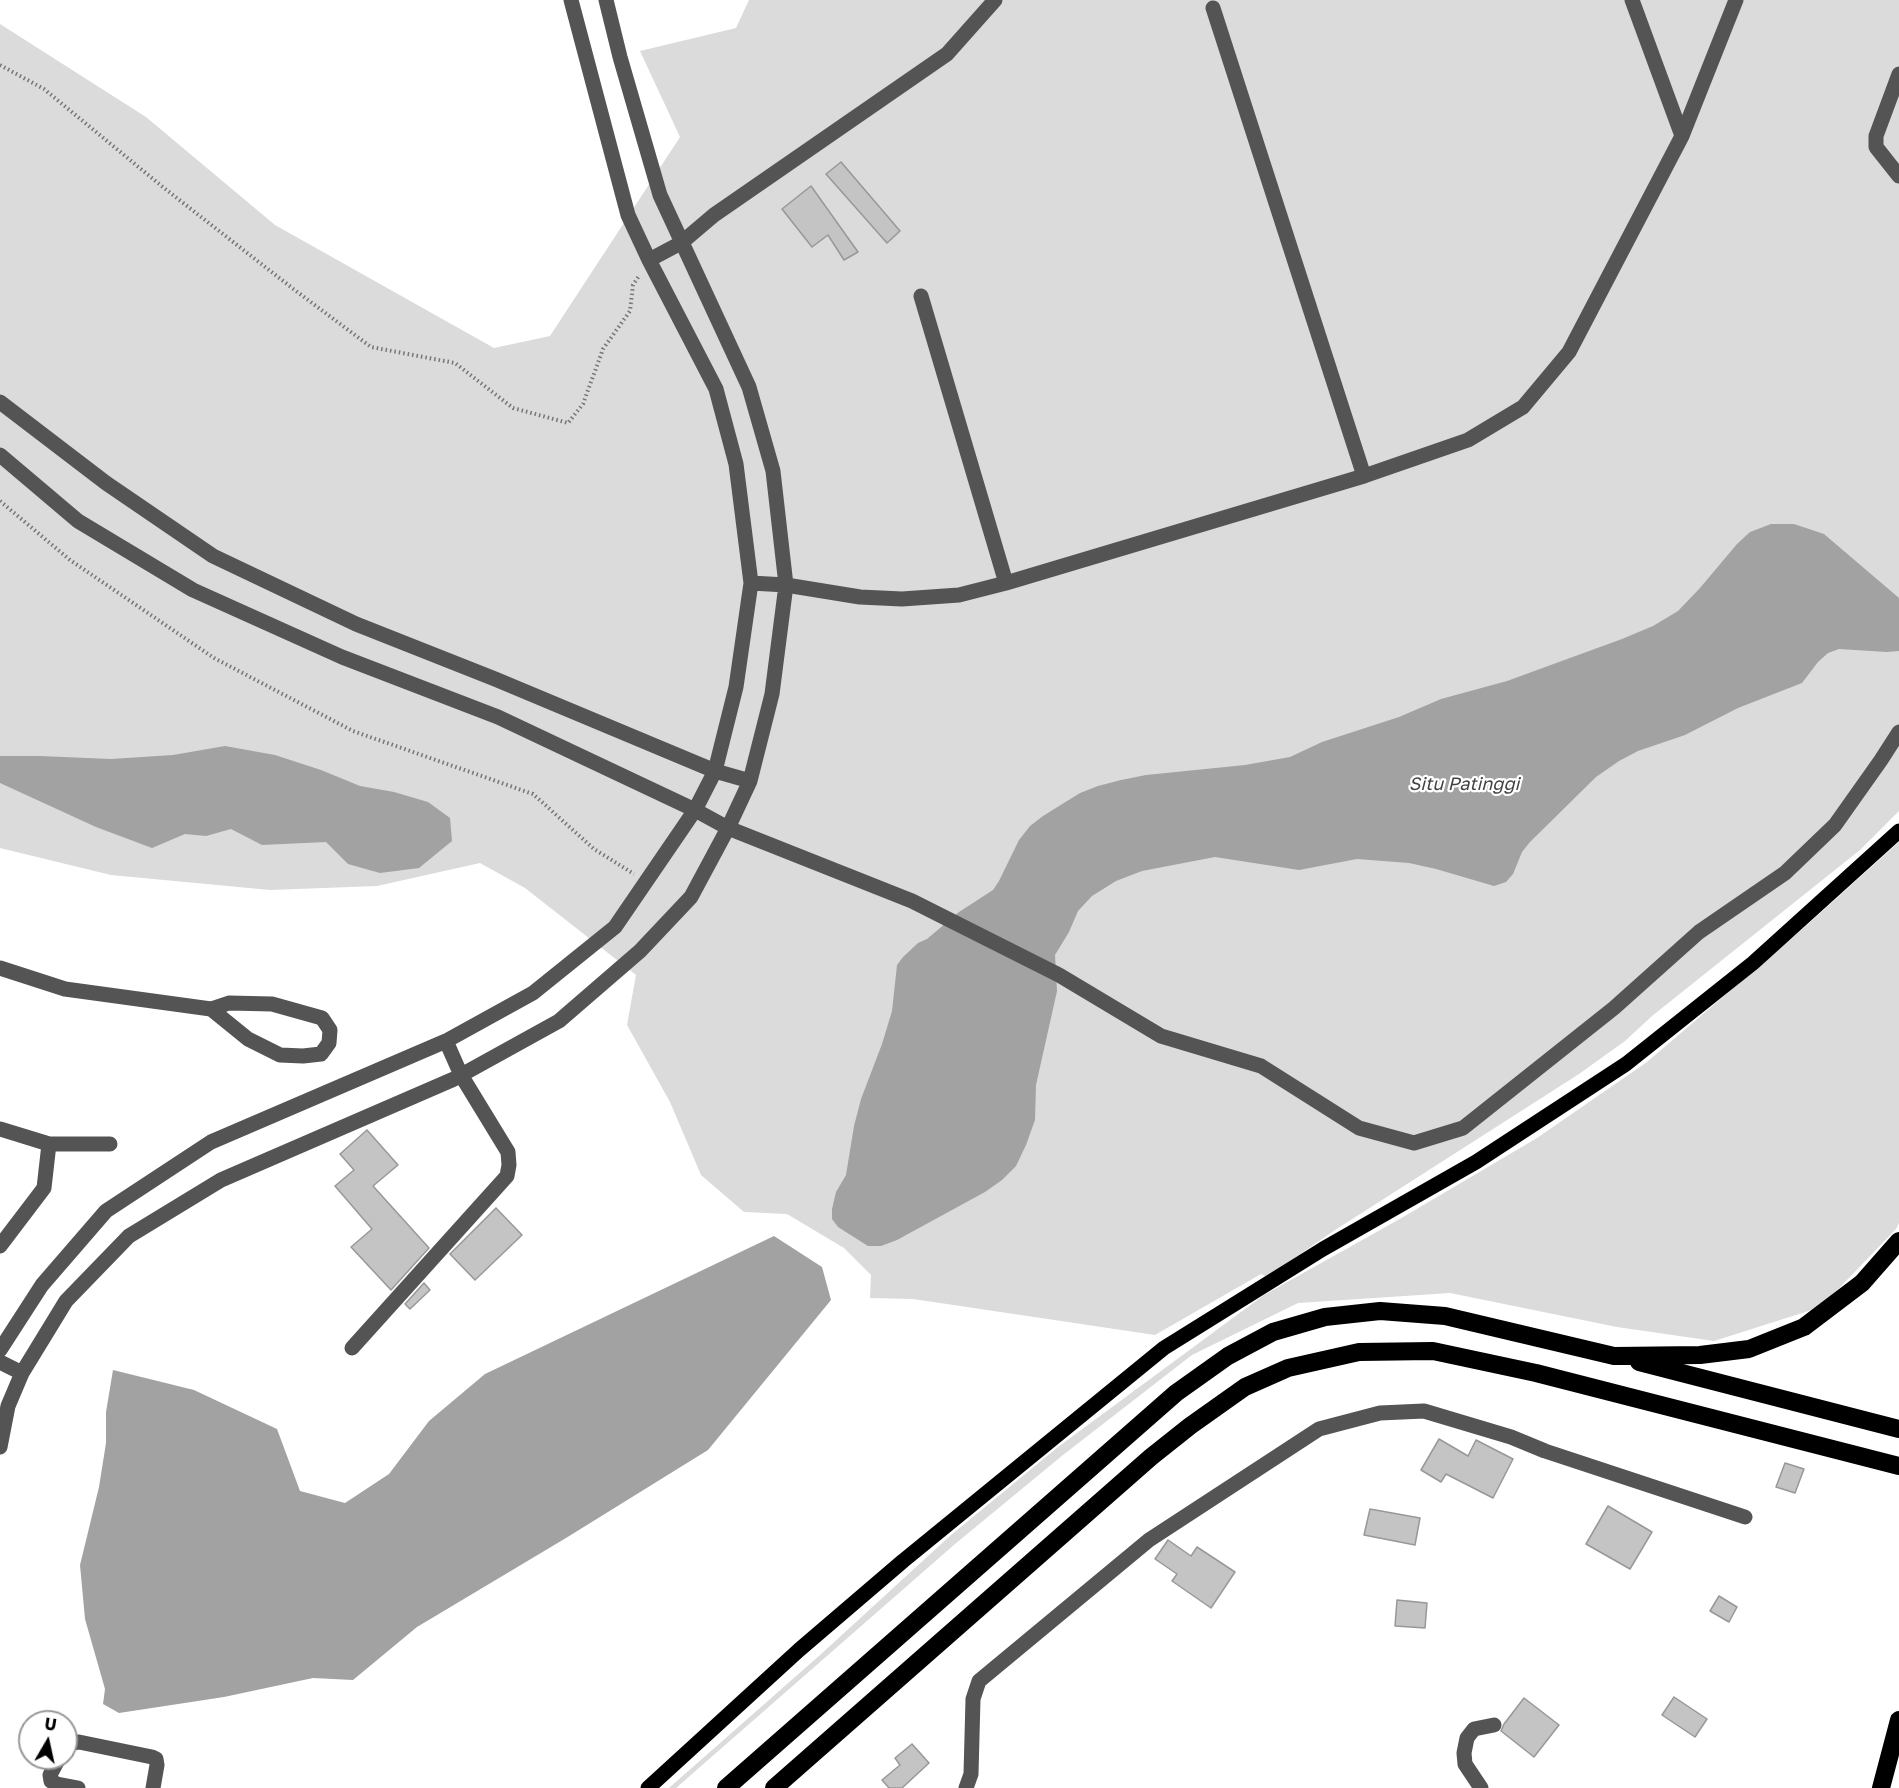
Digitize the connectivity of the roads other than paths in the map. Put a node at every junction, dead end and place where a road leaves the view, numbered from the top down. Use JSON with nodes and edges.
{"nodes":[{"id":1,"x":571,"y":0,"type":"edge"},
{"id":2,"x":606,"y":0,"type":"edge"},
{"id":3,"x":995,"y":0,"type":"edge"},
{"id":4,"x":1632,"y":0,"type":"edge"},
{"id":5,"x":1736,"y":0,"type":"edge"},
{"id":6,"x":1213,"y":8,"type":"dead end"},
{"id":7,"x":1899,"y":74,"type":"edge"},
{"id":8,"x":1682,"y":136,"type":"junction"},
{"id":9,"x":1899,"y":176,"type":"edge"},
{"id":10,"x":681,"y":243,"type":"junction"},
{"id":11,"x":649,"y":260,"type":"junction"},
{"id":12,"x":921,"y":296,"type":"dead end"},
{"id":13,"x":0,"y":402,"type":"edge"},
{"id":14,"x":0,"y":455,"type":"edge"},
{"id":15,"x":1364,"y":476,"type":"junction"},
{"id":16,"x":751,"y":583,"type":"junction"},
{"id":17,"x":1006,"y":583,"type":"junction"},
{"id":18,"x":786,"y":585,"type":"junction"},
{"id":19,"x":1899,"y":732,"type":"edge"},
{"id":20,"x":715,"y":771,"type":"junction"},
{"id":21,"x":750,"y":780,"type":"junction"},
{"id":22,"x":695,"y":810,"type":"junction"},
{"id":23,"x":728,"y":828,"type":"junction"},
{"id":24,"x":1899,"y":831,"type":"edge"},
{"id":25,"x":0,"y":968,"type":"edge"},
{"id":26,"x":211,"y":1009,"type":"junction"},
{"id":27,"x":446,"y":1041,"type":"junction"},
{"id":28,"x":461,"y":1075,"type":"junction"},
{"id":29,"x":0,"y":1129,"type":"edge"},
{"id":30,"x":49,"y":1144,"type":"junction"},
{"id":31,"x":110,"y":1144,"type":"dead end"},
{"id":32,"x":1899,"y":1241,"type":"edge"},
{"id":33,"x":0,"y":1246,"type":"edge"},
{"id":34,"x":351,"y":1348,"type":"dead end"},
{"id":35,"x":0,"y":1350,"type":"edge"},
{"id":36,"x":1614,"y":1356,"type":"junction"},
{"id":37,"x":0,"y":1362,"type":"edge"},
{"id":38,"x":21,"y":1373,"type":"junction"},
{"id":39,"x":4,"y":1404,"type":"edge"},
{"id":40,"x":1899,"y":1429,"type":"edge"},
{"id":41,"x":0,"y":1447,"type":"edge"},
{"id":42,"x":1895,"y":1465,"type":"edge"},
{"id":43,"x":1745,"y":1517,"type":"dead end"},
{"id":44,"x":1899,"y":1720,"type":"edge"},
{"id":45,"x":1494,"y":1725,"type":"dead end"},
{"id":46,"x":78,"y":1742,"type":"edge"},
{"id":47,"x":53,"y":1770,"type":"edge"},
{"id":48,"x":78,"y":1788,"type":"edge"},
{"id":49,"x":153,"y":1788,"type":"edge"},
{"id":50,"x":648,"y":1788,"type":"edge"},
{"id":51,"x":726,"y":1788,"type":"edge"},
{"id":52,"x":774,"y":1788,"type":"edge"},
{"id":53,"x":966,"y":1788,"type":"edge"},
{"id":54,"x":1481,"y":1788,"type":"edge"},
{"id":55,"x":1881,"y":1788,"type":"edge"}],
"edges":[{"from":1,"to":11,"type":"street"},
{"from":2,"to":10,"type":"street"},
{"from":3,"to":10,"type":"street"},
{"from":4,"to":8,"type":"street"},
{"from":5,"to":8,"type":"street"},
{"from":6,"to":15,"type":"street"},
{"from":7,"to":9,"type":"street"},
{"from":8,"to":15,"type":"street"},
{"from":10,"to":11,"type":"street"},
{"from":10,"to":18,"type":"street"},
{"from":11,"to":16,"type":"street"},
{"from":12,"to":17,"type":"street"},
{"from":13,"to":20,"type":"street"},
{"from":14,"to":22,"type":"street"},
{"from":15,"to":17,"type":"street"},
{"from":16,"to":18,"type":"street"},
{"from":16,"to":20,"type":"street"},
{"from":17,"to":18,"type":"street"},
{"from":18,"to":21,"type":"street"},
{"from":19,"to":23,"type":"street"},
{"from":20,"to":21,"type":"street"},
{"from":20,"to":22,"type":"street"},
{"from":21,"to":23,"type":"street"},
{"from":22,"to":23,"type":"street"},
{"from":22,"to":27,"type":"street"},
{"from":23,"to":28,"type":"street"},
{"from":24,"to":50,"type":"main road"},
{"from":25,"to":26,"type":"street"},
{"from":26,"to":26,"type":"street"},
{"from":27,"to":28,"type":"street"},
{"from":27,"to":35,"type":"street"},
{"from":28,"to":34,"type":"street"},
{"from":28,"to":38,"type":"street"},
{"from":29,"to":30,"type":"street"},
{"from":30,"to":31,"type":"street"},
{"from":30,"to":33,"type":"street"},
{"from":32,"to":36,"type":"highway"},
{"from":36,"to":40,"type":"highway"},
{"from":36,"to":51,"type":"highway"},
{"from":37,"to":38,"type":"street"},
{"from":38,"to":39,"type":"street"},
{"from":39,"to":41,"type":"street"},
{"from":42,"to":52,"type":"highway"},
{"from":43,"to":53,"type":"street"},
{"from":44,"to":55,"type":"highway"},
{"from":45,"to":54,"type":"street"},
{"from":46,"to":49,"type":"street"},
{"from":47,"to":48,"type":"street"}]}
